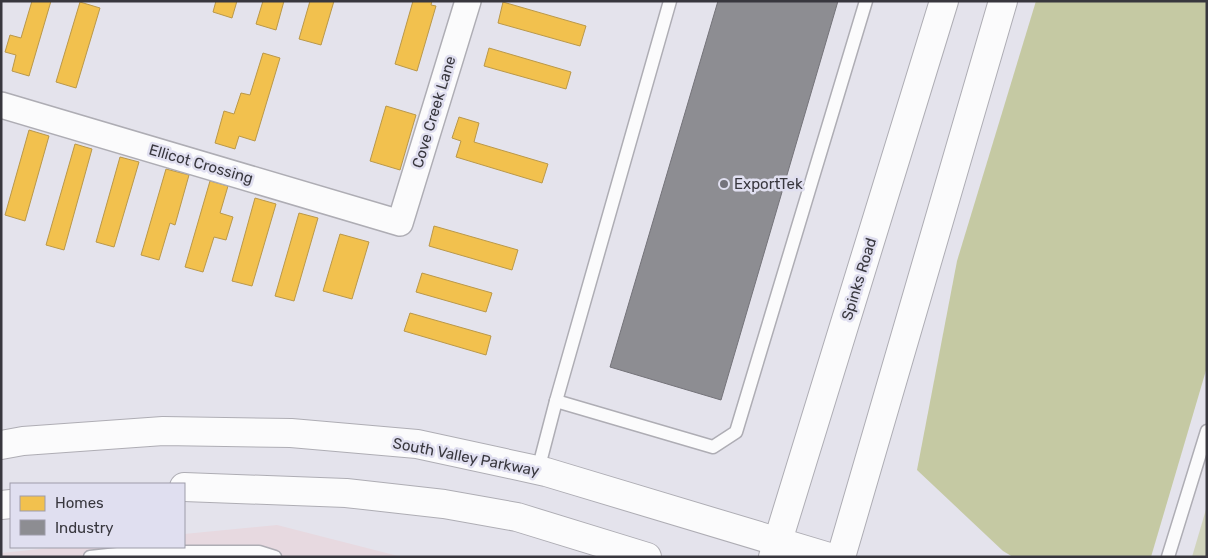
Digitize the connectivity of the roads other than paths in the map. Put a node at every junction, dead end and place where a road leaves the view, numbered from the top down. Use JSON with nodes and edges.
{"nodes":[{"id":1,"x":468,"y":1,"type":"edge"},
{"id":2,"x":670,"y":1,"type":"edge"},
{"id":3,"x":866,"y":1,"type":"edge"},
{"id":4,"x":944,"y":1,"type":"edge"},
{"id":5,"x":1003,"y":1,"type":"edge"},
{"id":6,"x":1,"y":105,"type":"edge"},
{"id":7,"x":400,"y":223,"type":"joint"},
{"id":8,"x":556,"y":400,"type":"junction"},
{"id":9,"x":1207,"y":431,"type":"edge"},
{"id":10,"x":1,"y":445,"type":"edge"},
{"id":11,"x":538,"y":470,"type":"junction"},
{"id":12,"x":185,"y":487,"type":"edge"},
{"id":13,"x":776,"y":549,"type":"edge"},
{"id":14,"x":90,"y":557,"type":"edge"},
{"id":15,"x":275,"y":557,"type":"edge"},
{"id":16,"x":648,"y":557,"type":"edge"},
{"id":17,"x":829,"y":557,"type":"edge"},
{"id":18,"x":841,"y":557,"type":"edge"},
{"id":19,"x":1168,"y":557,"type":"edge"}],
"edges":[{"from":1,"to":7,"type":"street","name":"Cove Creek Lane"},
{"from":2,"to":8,"type":"lane"},
{"from":3,"to":8,"type":"lane"},
{"from":4,"to":13,"type":"main road","name":"Spinks Road"},
{"from":5,"to":18,"type":"main road"},
{"from":6,"to":7,"type":"street","name":"Ellicot Crossing"},
{"from":8,"to":11,"type":"lane"},
{"from":9,"to":19,"type":"lane"},
{"from":10,"to":11,"type":"main road","name":"South Valley Parkway"},
{"from":11,"to":13,"type":"main road","name":"South Valley Parkway"},
{"from":12,"to":16,"type":"main road"},
{"from":13,"to":17,"type":"main road","name":"South Valley Parkway"},
{"from":14,"to":15,"type":"lane"}]}
